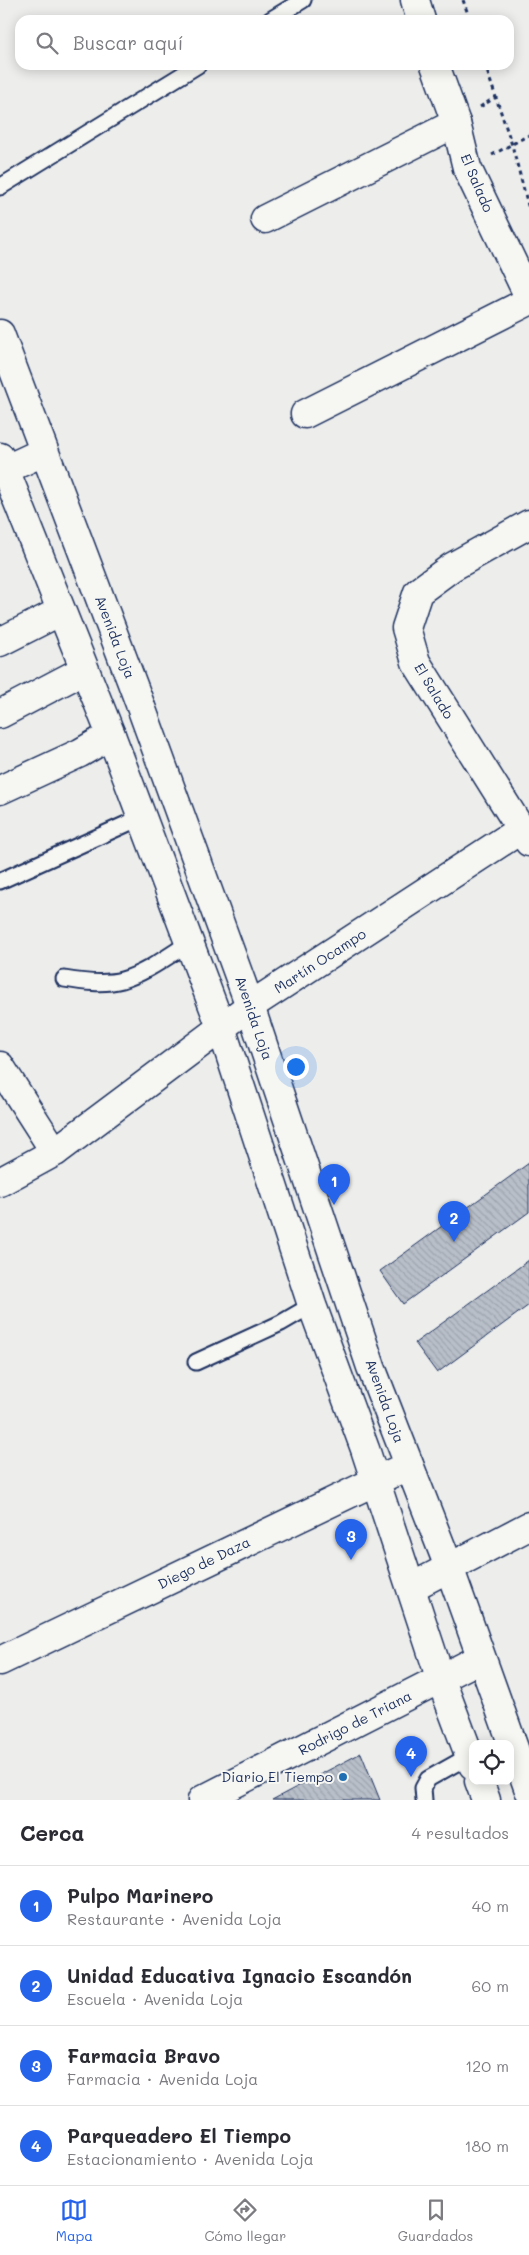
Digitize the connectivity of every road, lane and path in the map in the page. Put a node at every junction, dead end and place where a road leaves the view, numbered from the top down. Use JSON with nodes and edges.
{"nodes":[{"id":1,"x":303,"y":0,"type":"edge"},
{"id":2,"x":414,"y":0,"type":"edge"},
{"id":3,"x":463,"y":0,"type":"edge"},
{"id":4,"x":278,"y":15,"type":"edge"},
{"id":5,"x":419,"y":15,"type":"edge"},
{"id":6,"x":468,"y":15,"type":"edge"},
{"id":7,"x":190,"y":70,"type":"edge"},
{"id":8,"x":437,"y":70,"type":"edge"},
{"id":9,"x":487,"y":70,"type":"edge"},
{"id":10,"x":456,"y":123,"type":"junction"},
{"id":11,"x":529,"y":135,"type":"edge"},
{"id":12,"x":512,"y":145,"type":"junction"},
{"id":13,"x":467,"y":168,"type":"junction"},
{"id":14,"x":0,"y":187,"type":"edge"},
{"id":15,"x":529,"y":209,"type":"edge"},
{"id":16,"x":265,"y":219,"type":"dead end"},
{"id":17,"x":529,"y":297,"type":"edge"},
{"id":18,"x":529,"y":301,"type":"edge"},
{"id":19,"x":0,"y":334,"type":"edge"},
{"id":20,"x":304,"y":414,"type":"dead end"},
{"id":21,"x":43,"y":452,"type":"junction"},
{"id":22,"x":2,"y":466,"type":"edge"},
{"id":23,"x":529,"y":524,"type":"edge"},
{"id":24,"x":61,"y":610,"type":"junction"},
{"id":25,"x":0,"y":642,"type":"edge"},
{"id":26,"x":84,"y":670,"type":"junction"},
{"id":27,"x":0,"y":714,"type":"edge"},
{"id":28,"x":110,"y":735,"type":"junction"},
{"id":29,"x":0,"y":790,"type":"edge"},
{"id":30,"x":142,"y":817,"type":"junction"},
{"id":31,"x":525,"y":836,"type":"edge"},
{"id":32,"x":0,"y":881,"type":"edge"},
{"id":33,"x":189,"y":943,"type":"junction"},
{"id":34,"x":64,"y":979,"type":"dead end"},
{"id":35,"x":250,"y":1006,"type":"junction"},
{"id":36,"x":221,"y":1027,"type":"junction"},
{"id":37,"x":0,"y":1066,"type":"edge"},
{"id":38,"x":55,"y":1152,"type":"junction"},
{"id":39,"x":0,"y":1182,"type":"edge"},
{"id":40,"x":312,"y":1306,"type":"junction"},
{"id":41,"x":196,"y":1362,"type":"dead end"},
{"id":42,"x":409,"y":1465,"type":"junction"},
{"id":43,"x":376,"y":1481,"type":"junction"},
{"id":44,"x":529,"y":1526,"type":"edge"},
{"id":45,"x":449,"y":1567,"type":"junction"},
{"id":46,"x":412,"y":1588,"type":"junction"},
{"id":47,"x":481,"y":1658,"type":"junction"},
{"id":48,"x":0,"y":1660,"type":"edge"},
{"id":49,"x":441,"y":1680,"type":"junction"},
{"id":50,"x":469,"y":1756,"type":"edge"},
{"id":51,"x":469,"y":1762,"type":"edge"},
{"id":52,"x":480,"y":1785,"type":"edge"},
{"id":53,"x":529,"y":1790,"type":"edge"},
{"id":54,"x":202,"y":1800,"type":"edge"},
{"id":55,"x":424,"y":1800,"type":"edge"},
{"id":56,"x":486,"y":1800,"type":"edge"}],
"edges":[{"from":1,"to":4,"type":"lane"},
{"from":2,"to":5,"type":"street"},
{"from":3,"to":6,"type":"path"},
{"from":7,"to":14,"type":"lane"},
{"from":8,"to":10,"type":"street","name":"El Salado"},
{"from":9,"to":12,"type":"path"},
{"from":10,"to":13,"type":"street","name":"El Salado"},
{"from":10,"to":16,"type":"street"},
{"from":11,"to":12,"type":"path"},
{"from":12,"to":13,"type":"path"},
{"from":12,"to":15,"type":"path"},
{"from":13,"to":17,"type":"street","name":"El Salado"},
{"from":18,"to":20,"type":"street"},
{"from":19,"to":21,"type":"street","name":"Avenida Loja"},
{"from":21,"to":22,"type":"street"},
{"from":21,"to":35,"type":"street","name":"Avenida Loja"},
{"from":22,"to":24,"type":"street"},
{"from":23,"to":31,"type":"street","name":"El Salado"},
{"from":24,"to":25,"type":"street"},
{"from":24,"to":26,"type":"street"},
{"from":26,"to":27,"type":"street"},
{"from":26,"to":28,"type":"street"},
{"from":28,"to":29,"type":"street"},
{"from":28,"to":30,"type":"street"},
{"from":30,"to":32,"type":"lane"},
{"from":30,"to":33,"type":"street"},
{"from":31,"to":35,"type":"street","name":"Martín Ocampo"},
{"from":33,"to":34,"type":"lane"},
{"from":33,"to":36,"type":"street"},
{"from":35,"to":36,"type":"street","name":"Martín Ocampo"},
{"from":35,"to":42,"type":"street","name":"Avenida Loja"},
{"from":36,"to":38,"type":"street","name":"Martín Ocampo"},
{"from":36,"to":40,"type":"street"},
{"from":37,"to":38,"type":"street"},
{"from":38,"to":39,"type":"street","name":"Martín Ocampo"},
{"from":40,"to":41,"type":"lane"},
{"from":40,"to":43,"type":"street"},
{"from":42,"to":43,"type":"street","name":"Diego de Daza"},
{"from":42,"to":45,"type":"street","name":"Avenida Loja"},
{"from":43,"to":46,"type":"street"},
{"from":43,"to":48,"type":"street","name":"Diego de Daza"},
{"from":44,"to":45,"type":"street"},
{"from":45,"to":46,"type":"street"},
{"from":45,"to":47,"type":"street","name":"Avenida Loja"},
{"from":46,"to":49,"type":"street"},
{"from":47,"to":49,"type":"street","name":"Rodrigo de Triana"},
{"from":47,"to":53,"type":"street","name":"Avenida Loja"},
{"from":49,"to":50,"type":"street"},
{"from":49,"to":54,"type":"street","name":"Rodrigo de Triana"},
{"from":51,"to":55,"type":"lane"},
{"from":52,"to":56,"type":"street"}]}
